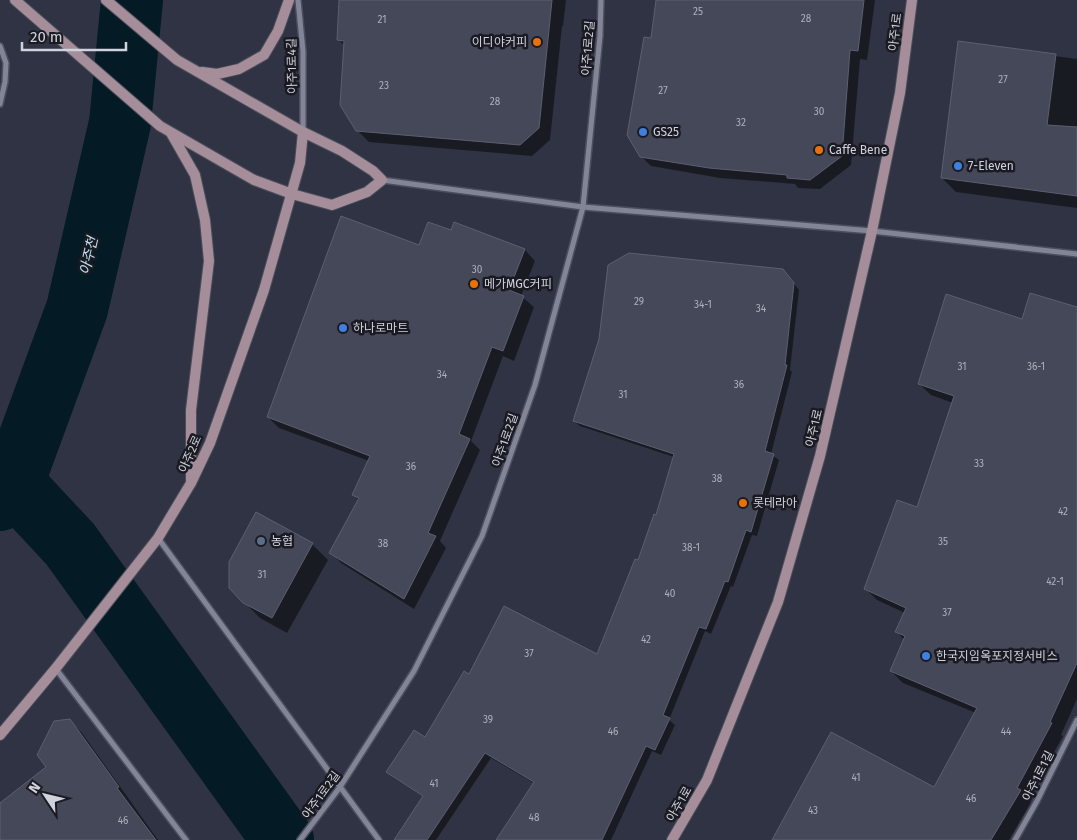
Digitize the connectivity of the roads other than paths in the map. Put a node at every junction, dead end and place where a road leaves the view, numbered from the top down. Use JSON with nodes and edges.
{"nodes":[{"id":1,"x":106,"y":0,"type":"edge"},
{"id":2,"x":289,"y":0,"type":"edge"},
{"id":3,"x":298,"y":0,"type":"edge"},
{"id":4,"x":601,"y":0,"type":"edge"},
{"id":5,"x":912,"y":0,"type":"edge"},
{"id":6,"x":16,"y":1,"type":"edge"},
{"id":7,"x":0,"y":46,"type":"edge"},
{"id":8,"x":197,"y":72,"type":"junction"},
{"id":9,"x":0,"y":104,"type":"edge"},
{"id":10,"x":303,"y":132,"type":"junction"},
{"id":11,"x":170,"y":133,"type":"junction"},
{"id":12,"x":382,"y":180,"type":"junction"},
{"id":13,"x":292,"y":194,"type":"junction"},
{"id":14,"x":583,"y":206,"type":"junction"},
{"id":15,"x":872,"y":231,"type":"junction"},
{"id":16,"x":1077,"y":254,"type":"edge"},
{"id":17,"x":190,"y":483,"type":"junction"},
{"id":18,"x":158,"y":538,"type":"junction"},
{"id":19,"x":56,"y":668,"type":"junction"},
{"id":20,"x":1077,"y":720,"type":"edge"},
{"id":21,"x":0,"y":735,"type":"edge"},
{"id":22,"x":340,"y":786,"type":"junction"},
{"id":23,"x":186,"y":840,"type":"edge"},
{"id":24,"x":300,"y":840,"type":"edge"},
{"id":25,"x":379,"y":840,"type":"edge"},
{"id":26,"x":672,"y":840,"type":"edge"},
{"id":27,"x":1015,"y":840,"type":"edge"}],
"edges":[{"from":1,"to":8,"type":"street"},
{"from":2,"to":8,"type":"street"},
{"from":3,"to":10,"type":"street","name":"아주1로4길"},
{"from":4,"to":14,"type":"street","name":"아주1로2길"},
{"from":5,"to":15,"type":"street","name":"아주1로"},
{"from":6,"to":11,"type":"street"},
{"from":7,"to":9,"type":"street"},
{"from":8,"to":10,"type":"street"},
{"from":10,"to":12,"type":"street"},
{"from":10,"to":13,"type":"street","name":"아주2로"},
{"from":11,"to":13,"type":"street"},
{"from":11,"to":17,"type":"street"},
{"from":12,"to":13,"type":"street"},
{"from":12,"to":14,"type":"street"},
{"from":13,"to":17,"type":"street","name":"아주2로"},
{"from":14,"to":15,"type":"street"},
{"from":14,"to":22,"type":"street","name":"아주1로2길"},
{"from":15,"to":16,"type":"street"},
{"from":15,"to":26,"type":"street","name":"아주1로"},
{"from":17,"to":18,"type":"street","name":"아주2로"},
{"from":18,"to":19,"type":"street","name":"아주2로"},
{"from":18,"to":22,"type":"street"},
{"from":19,"to":21,"type":"street","name":"아주2로"},
{"from":19,"to":23,"type":"street"},
{"from":20,"to":27,"type":"street","name":"아주1로1길"},
{"from":22,"to":24,"type":"street","name":"아주1로2길"},
{"from":22,"to":25,"type":"street"}]}
